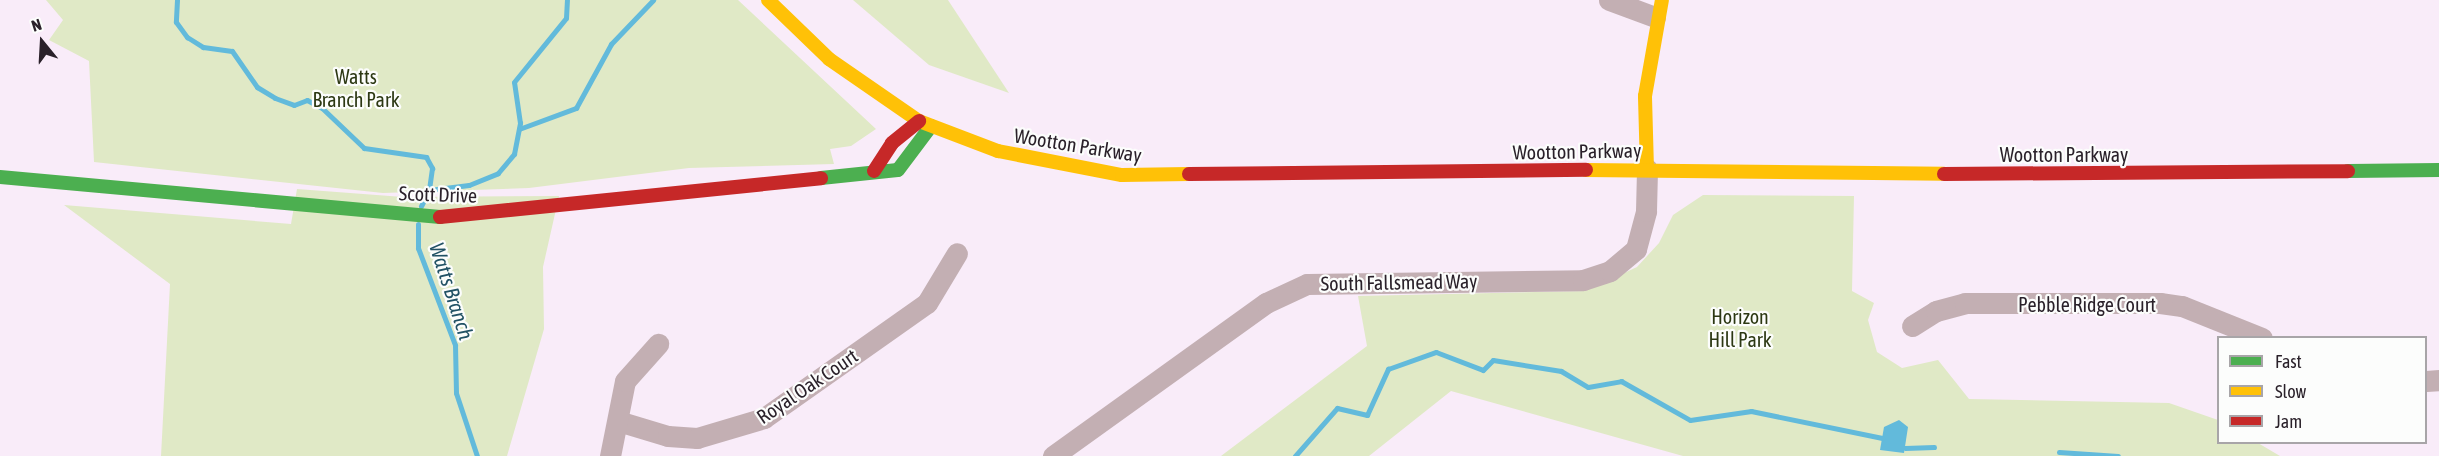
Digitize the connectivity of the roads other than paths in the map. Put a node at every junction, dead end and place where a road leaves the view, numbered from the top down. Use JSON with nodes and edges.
{"nodes":[{"id":1,"x":768,"y":0,"type":"edge"},
{"id":2,"x":1609,"y":0,"type":"edge"},
{"id":3,"x":1658,"y":9,"type":"edge"},
{"id":4,"x":925,"y":123,"type":"junction"},
{"id":5,"x":1647,"y":169,"type":"junction"},
{"id":6,"x":2439,"y":170,"type":"edge"},
{"id":7,"x":874,"y":171,"type":"junction"},
{"id":8,"x":0,"y":177,"type":"edge"},
{"id":9,"x":957,"y":253,"type":"dead end"},
{"id":10,"x":1912,"y":326,"type":"dead end"},
{"id":11,"x":2257,"y":336,"type":"edge"},
{"id":12,"x":658,"y":344,"type":"dead end"},
{"id":13,"x":618,"y":421,"type":"junction"},
{"id":14,"x":610,"y":456,"type":"edge"},
{"id":15,"x":1053,"y":456,"type":"edge"}],
"edges":[{"from":1,"to":4,"type":"main road","name":"Wootton Parkway"},
{"from":2,"to":3,"type":"street"},
{"from":3,"to":5,"type":"main road"},
{"from":4,"to":5,"type":"main road","name":"Wootton Parkway"},
{"from":4,"to":7,"type":"main road"},
{"from":4,"to":7,"type":"main road","name":"Scott Drive"},
{"from":5,"to":6,"type":"main road","name":"Wootton Parkway"},
{"from":5,"to":15,"type":"street","name":"South Fallsmead Way"},
{"from":7,"to":8,"type":"main road","name":"Scott Drive"},
{"from":9,"to":13,"type":"street","name":"Royal Oak Court"},
{"from":10,"to":11,"type":"street","name":"Pebble Ridge Court"},
{"from":12,"to":13,"type":"street"},
{"from":13,"to":14,"type":"street"}]}
